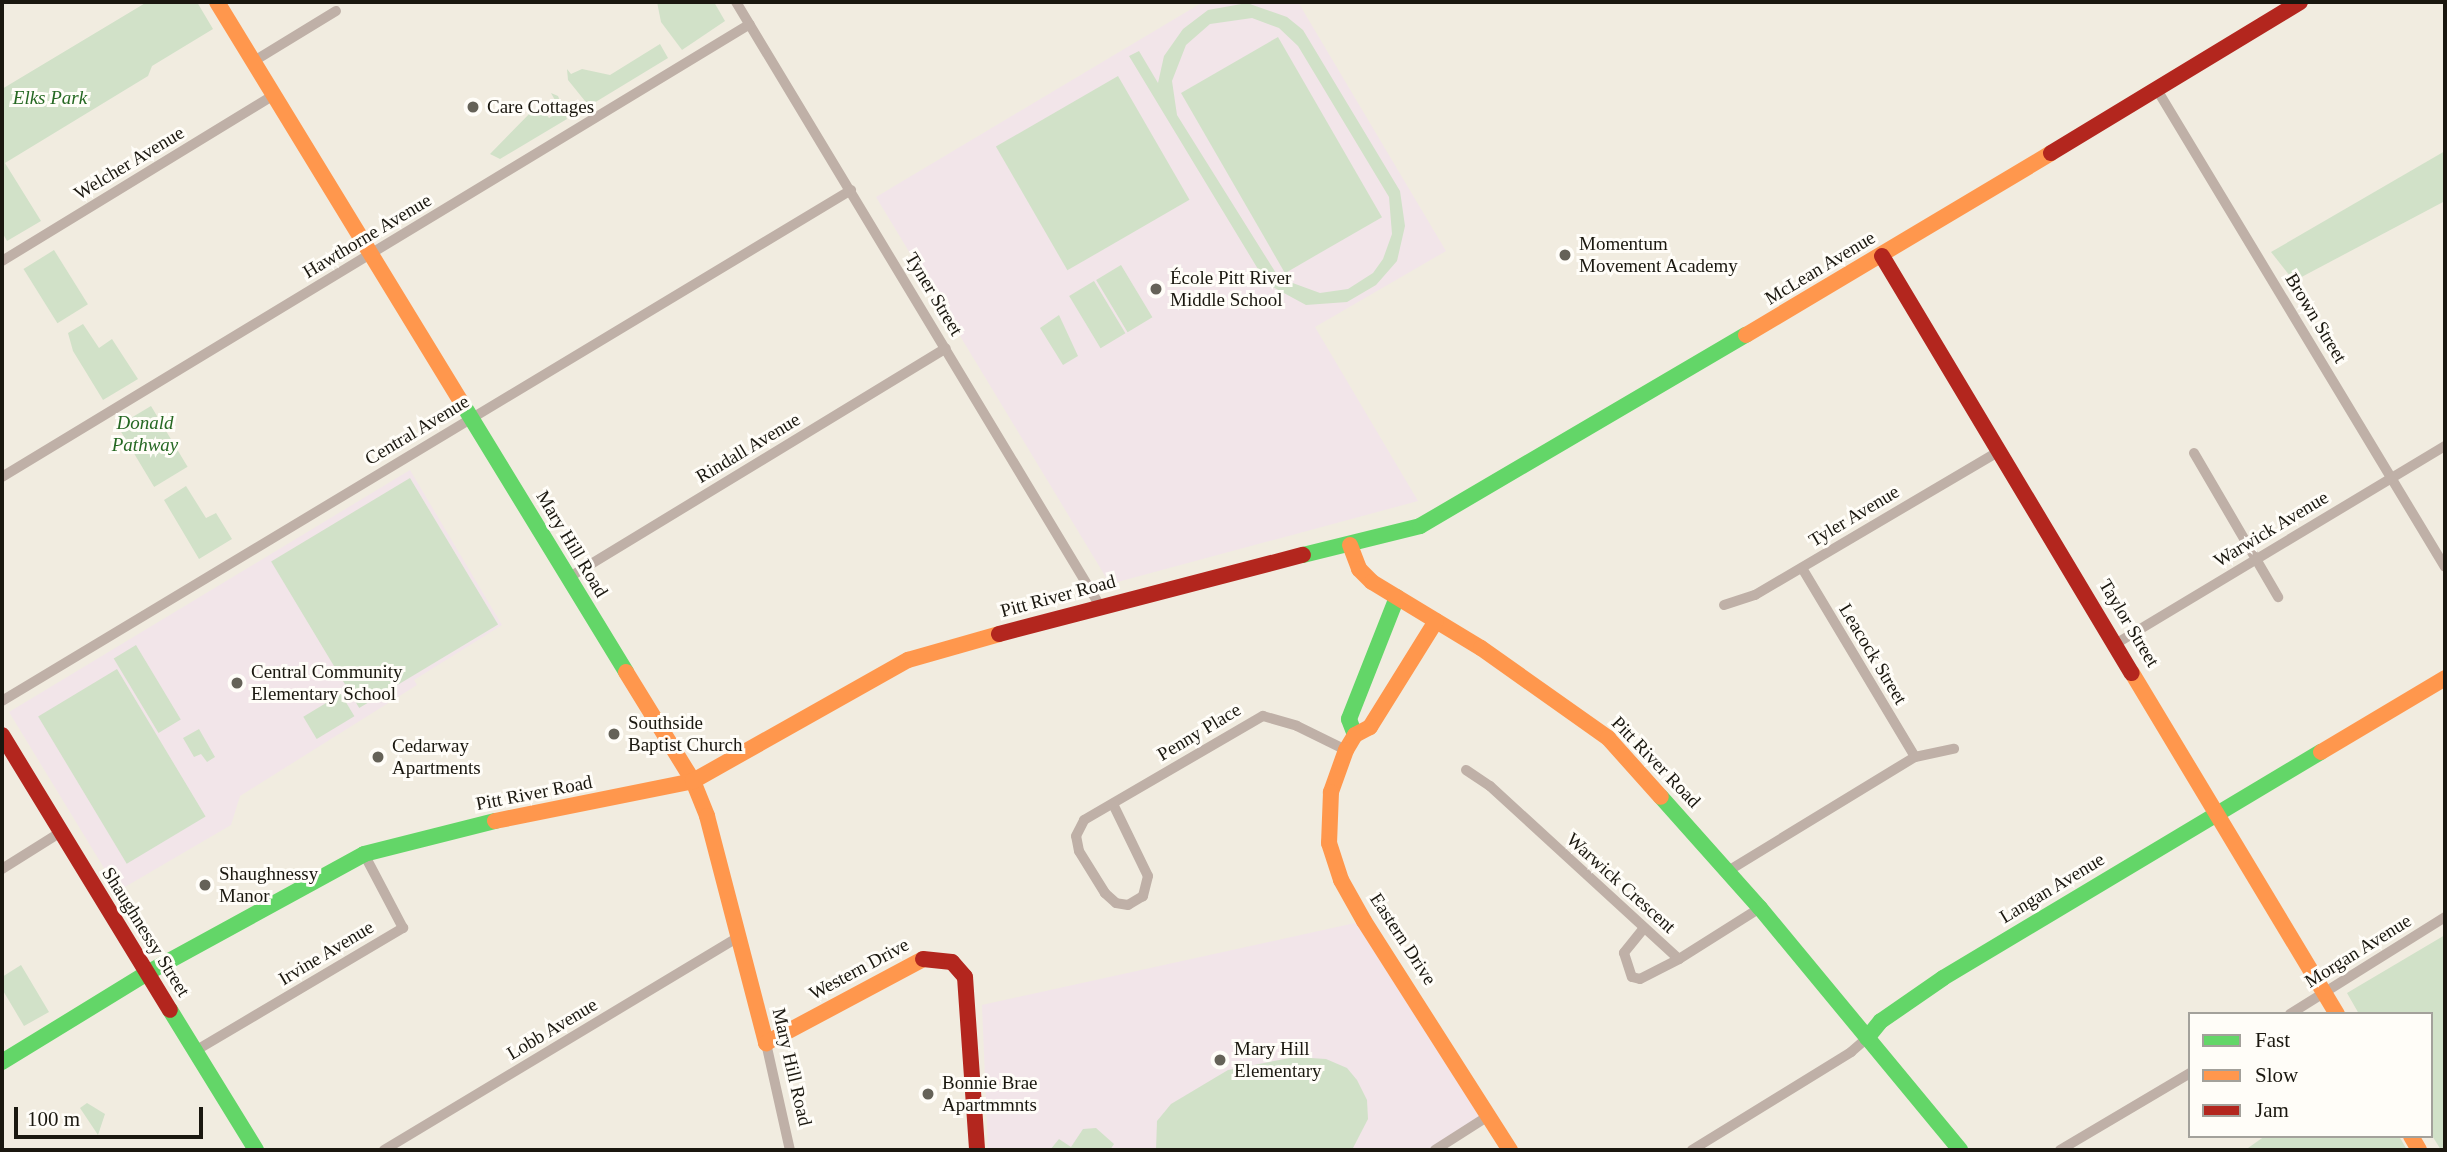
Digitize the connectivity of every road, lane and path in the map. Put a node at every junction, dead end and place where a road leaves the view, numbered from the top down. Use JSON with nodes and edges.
{"nodes":[{"id":1,"x":217,"y":2,"type":"edge"},
{"id":2,"x":736,"y":2,"type":"edge"},
{"id":3,"x":2300,"y":2,"type":"edge"},
{"id":4,"x":337,"y":11,"type":"dead end"},
{"id":5,"x":750,"y":24,"type":"junction"},
{"id":6,"x":254,"y":61,"type":"junction"},
{"id":7,"x":2155,"y":88,"type":"junction"},
{"id":8,"x":274,"y":95,"type":"junction"},
{"id":9,"x":851,"y":190,"type":"junction"},
{"id":10,"x":371,"y":254,"type":"junction"},
{"id":11,"x":1881,"y":256,"type":"junction"},
{"id":12,"x":2,"y":261,"type":"edge"},
{"id":13,"x":946,"y":348,"type":"junction"},
{"id":14,"x":472,"y":418,"type":"junction"},
{"id":15,"x":2445,"y":446,"type":"edge"},
{"id":16,"x":1999,"y":451,"type":"junction"},
{"id":17,"x":2194,"y":453,"type":"dead end"},
{"id":18,"x":2,"y":477,"type":"edge"},
{"id":19,"x":2392,"y":477,"type":"junction"},
{"id":20,"x":1350,"y":545,"type":"junction"},
{"id":21,"x":2255,"y":558,"type":"junction"},
{"id":22,"x":2445,"y":567,"type":"edge"},
{"id":23,"x":1802,"y":568,"type":"junction"},
{"id":24,"x":568,"y":578,"type":"junction"},
{"id":25,"x":1396,"y":597,"type":"junction"},
{"id":26,"x":2278,"y":597,"type":"dead end"},
{"id":27,"x":1724,"y":605,"type":"dead end"},
{"id":28,"x":1100,"y":606,"type":"junction"},
{"id":29,"x":1436,"y":621,"type":"junction"},
{"id":30,"x":2117,"y":643,"type":"junction"},
{"id":31,"x":2445,"y":678,"type":"edge"},
{"id":32,"x":2,"y":701,"type":"edge"},
{"id":33,"x":2,"y":735,"type":"edge"},
{"id":34,"x":1355,"y":735,"type":"junction"},
{"id":35,"x":1954,"y":749,"type":"dead end"},
{"id":36,"x":1346,"y":750,"type":"junction"},
{"id":37,"x":1915,"y":757,"type":"junction"},
{"id":38,"x":1466,"y":771,"type":"dead end"},
{"id":39,"x":693,"y":781,"type":"junction"},
{"id":40,"x":1113,"y":804,"type":"junction"},
{"id":41,"x":2217,"y":814,"type":"junction"},
{"id":42,"x":61,"y":832,"type":"junction"},
{"id":43,"x":364,"y":854,"type":"junction"},
{"id":44,"x":2,"y":869,"type":"edge"},
{"id":45,"x":1728,"y":871,"type":"junction"},
{"id":46,"x":1760,"y":908,"type":"junction"},
{"id":47,"x":2445,"y":917,"type":"edge"},
{"id":48,"x":1644,"y":928,"type":"junction"},
{"id":49,"x":739,"y":937,"type":"junction"},
{"id":50,"x":1679,"y":959,"type":"junction"},
{"id":51,"x":147,"y":973,"type":"junction"},
{"id":52,"x":2323,"y":992,"type":"junction"},
{"id":53,"x":2293,"y":1012,"type":"edge"},
{"id":54,"x":2336,"y":1012,"type":"edge"},
{"id":55,"x":1867,"y":1038,"type":"junction"},
{"id":56,"x":766,"y":1043,"type":"junction"},
{"id":57,"x":195,"y":1051,"type":"junction"},
{"id":58,"x":2,"y":1062,"type":"edge"},
{"id":59,"x":2188,"y":1074,"type":"edge"},
{"id":60,"x":1490,"y":1115,"type":"junction"},
{"id":61,"x":256,"y":1150,"type":"edge"},
{"id":62,"x":384,"y":1150,"type":"edge"},
{"id":63,"x":790,"y":1150,"type":"edge"},
{"id":64,"x":977,"y":1150,"type":"edge"},
{"id":65,"x":1435,"y":1150,"type":"edge"},
{"id":66,"x":1510,"y":1150,"type":"edge"},
{"id":67,"x":1692,"y":1150,"type":"edge"},
{"id":68,"x":1960,"y":1150,"type":"edge"},
{"id":69,"x":2060,"y":1150,"type":"edge"}],
"edges":[{"from":1,"to":6,"type":"street","name":"Mary Hill Road"},
{"from":2,"to":5,"type":"street","name":"Tyner Street"},
{"from":3,"to":7,"type":"street","name":"McLean Avenue"},
{"from":4,"to":6,"type":"street"},
{"from":5,"to":9,"type":"street","name":"Tyner Street"},
{"from":5,"to":10,"type":"street","name":"Hawthorne Avenue"},
{"from":6,"to":8,"type":"street","name":"Mary Hill Road"},
{"from":7,"to":11,"type":"street","name":"McLean Avenue"},
{"from":7,"to":19,"type":"street","name":"Brown Street"},
{"from":8,"to":10,"type":"street","name":"Mary Hill Road"},
{"from":8,"to":12,"type":"street","name":"Welcher Avenue"},
{"from":9,"to":13,"type":"street","name":"Tyner Street"},
{"from":9,"to":14,"type":"street","name":"Central Avenue"},
{"from":10,"to":14,"type":"street","name":"Mary Hill Road"},
{"from":10,"to":18,"type":"street","name":"Hawthorne Avenue"},
{"from":11,"to":16,"type":"street","name":"Taylor Street"},
{"from":11,"to":20,"type":"street","name":"McLean Avenue"},
{"from":13,"to":24,"type":"street","name":"Rindall Avenue"},
{"from":13,"to":28,"type":"street","name":"Tyner Street"},
{"from":14,"to":24,"type":"street","name":"Mary Hill Road"},
{"from":14,"to":32,"type":"street","name":"Central Avenue"},
{"from":15,"to":19,"type":"street","name":"Warwick Avenue"},
{"from":16,"to":23,"type":"street","name":"Tyler Avenue"},
{"from":16,"to":30,"type":"street","name":"Taylor Street"},
{"from":17,"to":21,"type":"street"},
{"from":19,"to":21,"type":"street","name":"Warwick Avenue"},
{"from":19,"to":22,"type":"street","name":"Brown Street"},
{"from":20,"to":25,"type":"street","name":"Pitt River Road"},
{"from":20,"to":28,"type":"street","name":"Pitt River Road"},
{"from":21,"to":26,"type":"street"},
{"from":21,"to":30,"type":"street","name":"Warwick Avenue"},
{"from":23,"to":27,"type":"street","name":"Tyler Avenue"},
{"from":23,"to":37,"type":"street","name":"Leacock Street"},
{"from":24,"to":39,"type":"street","name":"Mary Hill Road"},
{"from":25,"to":29,"type":"street","name":"Pitt River Road"},
{"from":25,"to":34,"type":"street","name":"Eastern Drive"},
{"from":28,"to":39,"type":"street","name":"Pitt River Road"},
{"from":29,"to":34,"type":"street","name":"Eastern Drive"},
{"from":29,"to":45,"type":"street","name":"Pitt River Road"},
{"from":30,"to":41,"type":"street","name":"Taylor Street"},
{"from":31,"to":41,"type":"street","name":"Langan Avenue"},
{"from":33,"to":42,"type":"street","name":"Shaughnessy Street"},
{"from":34,"to":36,"type":"street","name":"Eastern Drive"},
{"from":35,"to":37,"type":"street"},
{"from":36,"to":40,"type":"street","name":"Penny Place"},
{"from":36,"to":60,"type":"street","name":"Eastern Drive"},
{"from":37,"to":45,"type":"street"},
{"from":38,"to":48,"type":"street","name":"Warwick Crescent"},
{"from":39,"to":43,"type":"street","name":"Pitt River Road"},
{"from":39,"to":49,"type":"street","name":"Mary Hill Road"},
{"from":40,"to":40,"type":"street","name":"Penny Place"},
{"from":41,"to":52,"type":"street","name":"Taylor Street"},
{"from":41,"to":55,"type":"street","name":"Langan Avenue"},
{"from":42,"to":44,"type":"street"},
{"from":42,"to":51,"type":"street","name":"Shaughnessy Street"},
{"from":43,"to":51,"type":"street","name":"Pitt River Road"},
{"from":43,"to":57,"type":"street","name":"Irvine Avenue"},
{"from":45,"to":46,"type":"street","name":"Pitt River Road"},
{"from":46,"to":50,"type":"street","name":"Warwick Crescent"},
{"from":46,"to":55,"type":"street","name":"Pitt River Road"},
{"from":47,"to":52,"type":"street","name":"Morgan Avenue"},
{"from":48,"to":50,"type":"street","name":"Warwick Crescent"},
{"from":48,"to":50,"type":"street"},
{"from":49,"to":56,"type":"street","name":"Mary Hill Road"},
{"from":49,"to":62,"type":"street","name":"Lobb Avenue"},
{"from":51,"to":57,"type":"street","name":"Shaughnessy Street"},
{"from":51,"to":58,"type":"street","name":"Pitt River Road"},
{"from":52,"to":53,"type":"street","name":"Morgan Avenue"},
{"from":52,"to":54,"type":"street","name":"Taylor Street"},
{"from":55,"to":67,"type":"street","name":"Langan Avenue"},
{"from":55,"to":68,"type":"street","name":"Pitt River Road"},
{"from":56,"to":63,"type":"street","name":"Mary Hill Road"},
{"from":56,"to":64,"type":"street","name":"Western Drive"},
{"from":57,"to":61,"type":"street","name":"Shaughnessy Street"},
{"from":59,"to":69,"type":"street"},
{"from":60,"to":65,"type":"street"},
{"from":60,"to":66,"type":"street","name":"Eastern Drive"}]}
